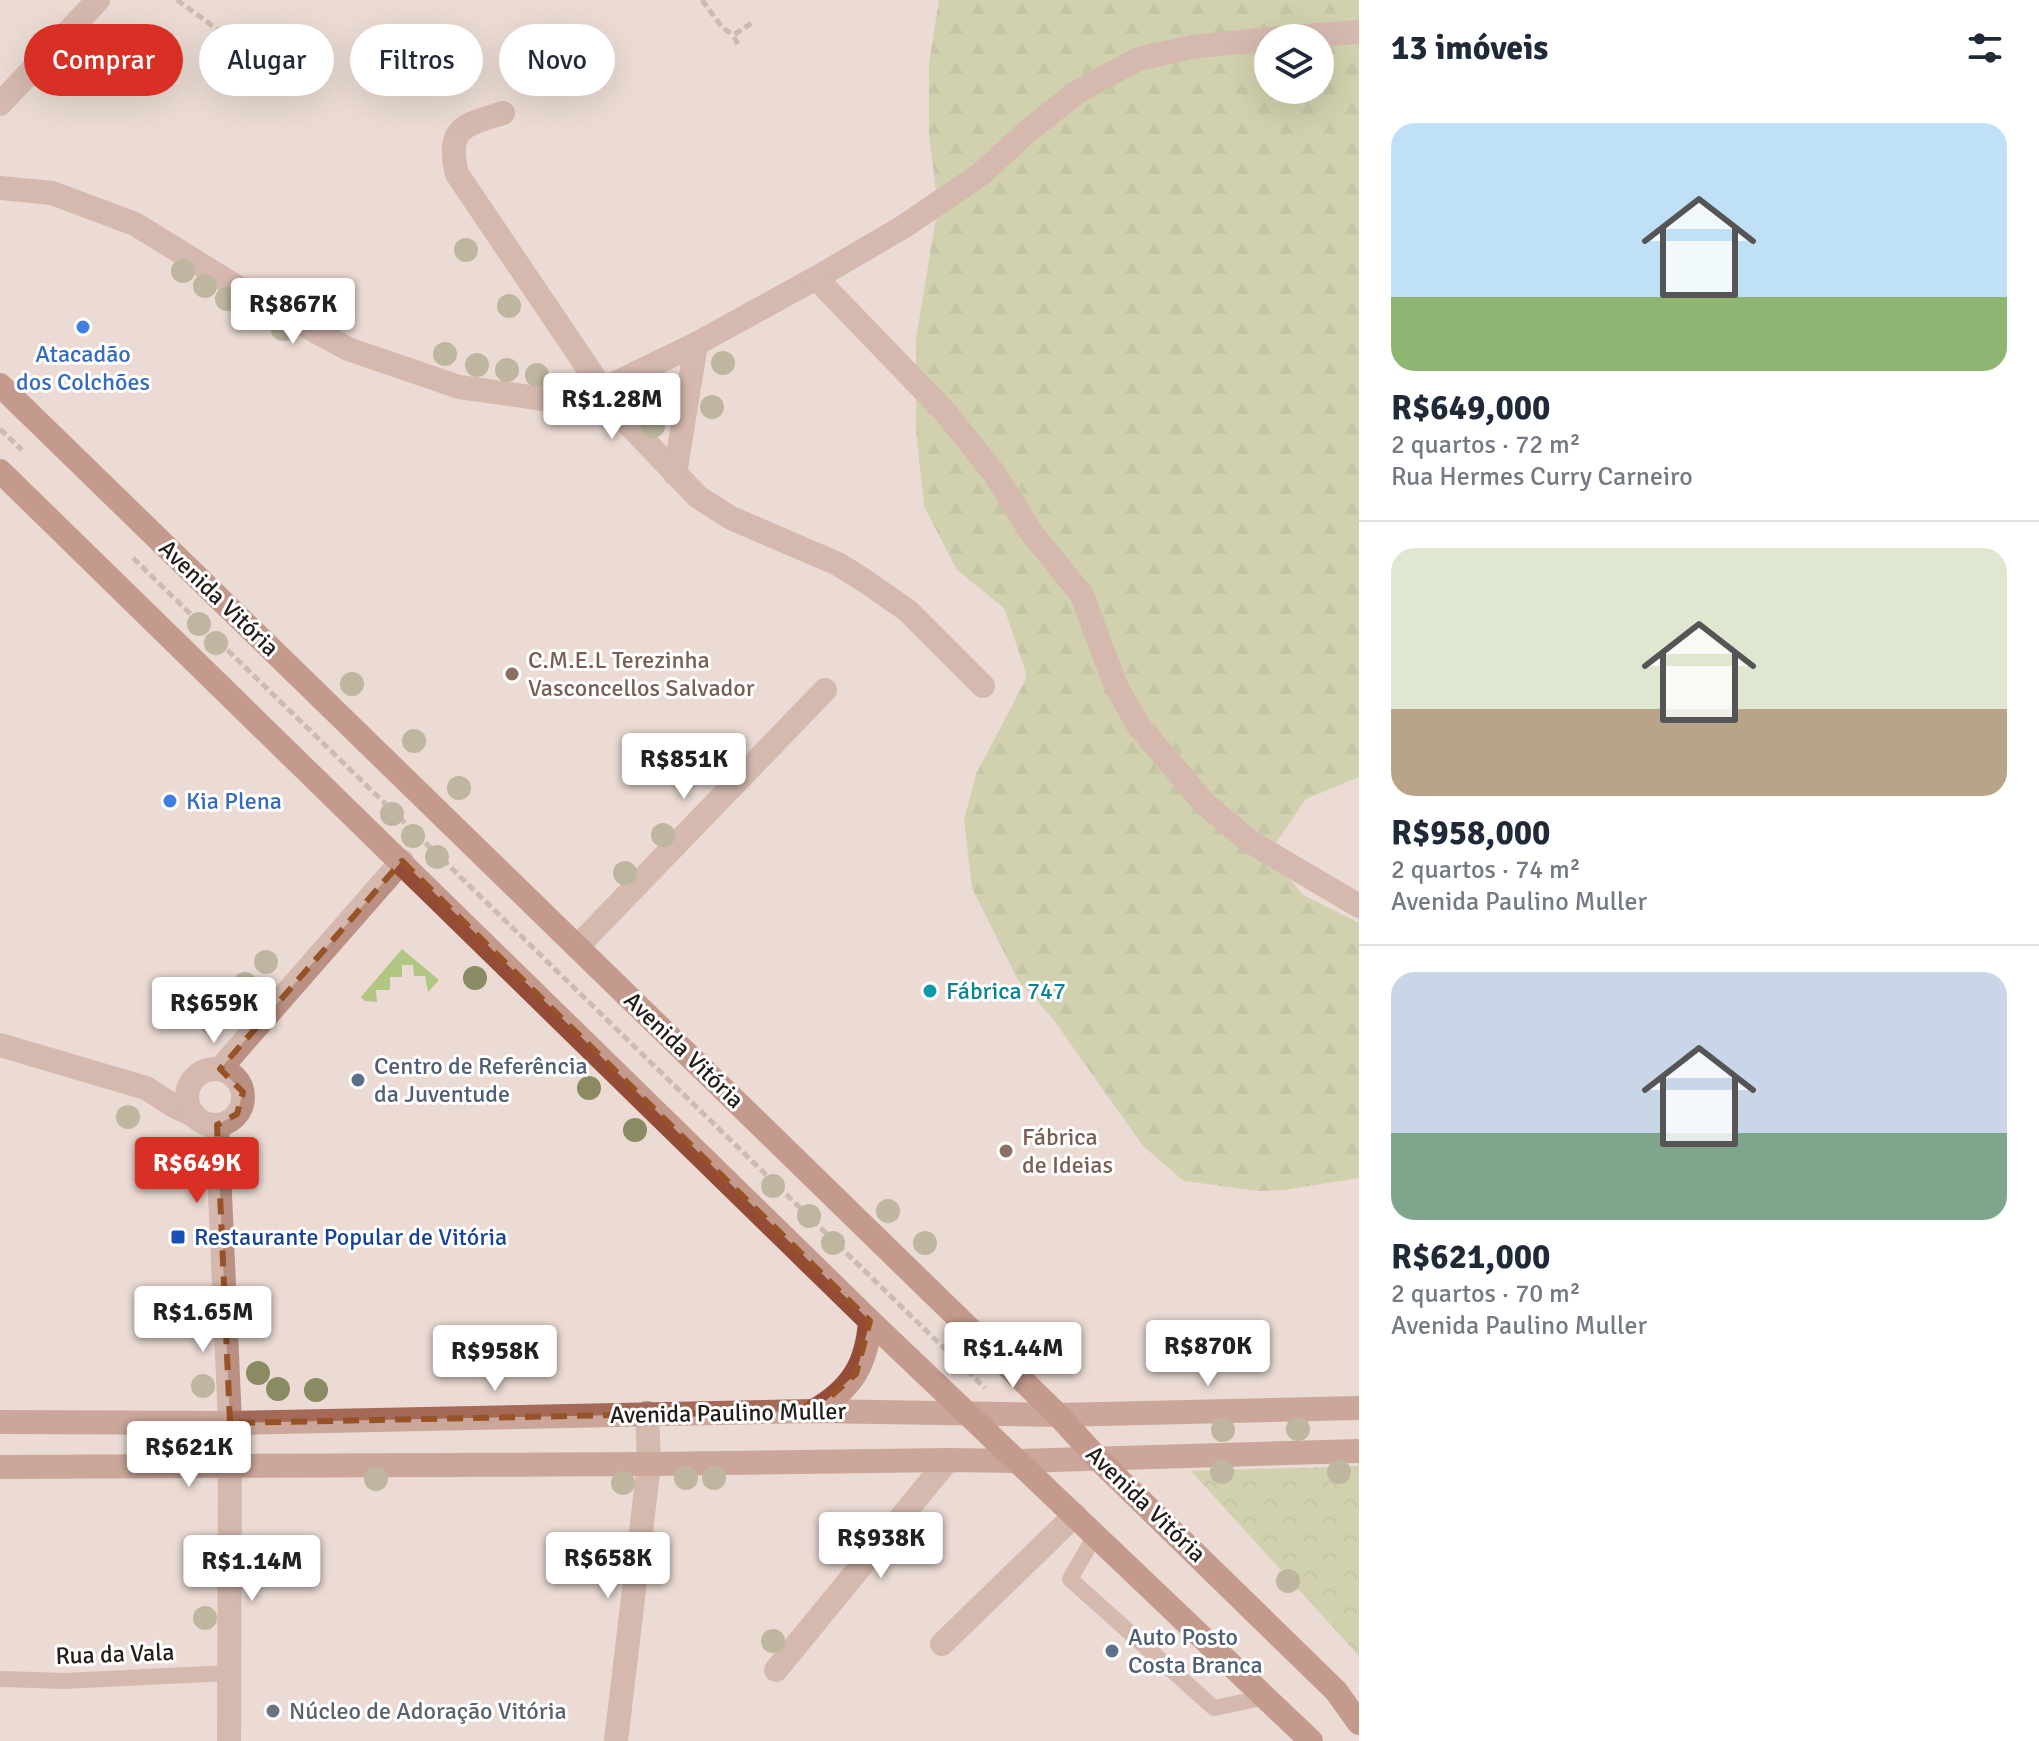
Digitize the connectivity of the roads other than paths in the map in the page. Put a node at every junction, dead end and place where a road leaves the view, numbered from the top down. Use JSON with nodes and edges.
{"nodes":[{"id":1,"x":98,"y":0,"type":"edge"},
{"id":2,"x":1359,"y":32,"type":"edge"},
{"id":3,"x":1334,"y":34,"type":"edge"},
{"id":4,"x":1254,"y":40,"type":"edge"},
{"id":5,"x":0,"y":104,"type":"edge"},
{"id":6,"x":503,"y":113,"type":"dead end"},
{"id":7,"x":0,"y":188,"type":"edge"},
{"id":8,"x":816,"y":278,"type":"junction"},
{"id":9,"x":696,"y":344,"type":"junction"},
{"id":10,"x":0,"y":385,"type":"edge"},
{"id":11,"x":603,"y":389,"type":"junction"},
{"id":12,"x":0,"y":471,"type":"edge"},
{"id":13,"x":675,"y":474,"type":"junction"},
{"id":14,"x":983,"y":686,"type":"dead end"},
{"id":15,"x":825,"y":690,"type":"dead end"},
{"id":16,"x":402,"y":861,"type":"junction"},
{"id":17,"x":1359,"y":906,"type":"edge"},
{"id":18,"x":577,"y":947,"type":"junction"},
{"id":19,"x":0,"y":1045,"type":"edge"},
{"id":20,"x":220,"y":1069,"type":"junction"},
{"id":21,"x":196,"y":1077,"type":"junction"},
{"id":22,"x":146,"y":1088,"type":"junction"},
{"id":23,"x":206,"y":1121,"type":"junction"},
{"id":24,"x":870,"y":1321,"type":"junction"},
{"id":25,"x":1359,"y":1408,"type":"edge"},
{"id":26,"x":814,"y":1411,"type":"junction"},
{"id":27,"x":647,"y":1413,"type":"junction"},
{"id":28,"x":967,"y":1414,"type":"junction"},
{"id":29,"x":1058,"y":1415,"type":"junction"},
{"id":30,"x":0,"y":1422,"type":"edge"},
{"id":31,"x":230,"y":1423,"type":"junction"},
{"id":32,"x":1359,"y":1451,"type":"edge"},
{"id":33,"x":948,"y":1460,"type":"junction"},
{"id":34,"x":1099,"y":1460,"type":"junction"},
{"id":35,"x":1019,"y":1461,"type":"junction"},
{"id":36,"x":228,"y":1464,"type":"junction"},
{"id":37,"x":649,"y":1464,"type":"junction"},
{"id":38,"x":0,"y":1467,"type":"edge"},
{"id":39,"x":1075,"y":1515,"type":"junction"},
{"id":40,"x":1096,"y":1534,"type":"junction"},
{"id":41,"x":942,"y":1644,"type":"dead end"},
{"id":42,"x":776,"y":1670,"type":"dead end"},
{"id":43,"x":229,"y":1673,"type":"junction"},
{"id":44,"x":3,"y":1679,"type":"dead end"},
{"id":45,"x":1267,"y":1697,"type":"junction"},
{"id":46,"x":1356,"y":1715,"type":"edge"},
{"id":47,"x":229,"y":1741,"type":"edge"},
{"id":48,"x":616,"y":1741,"type":"edge"},
{"id":49,"x":1311,"y":1741,"type":"edge"}],
"edges":[{"from":1,"to":5,"type":"street"},
{"from":2,"to":3,"type":"street"},
{"from":4,"to":8,"type":"street"},
{"from":6,"to":11,"type":"street"},
{"from":7,"to":11,"type":"street"},
{"from":8,"to":9,"type":"street"},
{"from":8,"to":17,"type":"street"},
{"from":9,"to":11,"type":"street"},
{"from":9,"to":13,"type":"street"},
{"from":10,"to":18,"type":"main road","name":"Avenida Vitória"},
{"from":11,"to":13,"type":"street"},
{"from":12,"to":16,"type":"main road"},
{"from":13,"to":14,"type":"street"},
{"from":15,"to":18,"type":"street"},
{"from":16,"to":20,"type":"street"},
{"from":16,"to":24,"type":"main road"},
{"from":18,"to":29,"type":"main road","name":"Avenida Vitória"},
{"from":19,"to":22,"type":"street"},
{"from":20,"to":21,"type":"street"},
{"from":20,"to":23,"type":"street"},
{"from":21,"to":22,"type":"street"},
{"from":21,"to":23,"type":"street"},
{"from":22,"to":23,"type":"street"},
{"from":23,"to":31,"type":"street"},
{"from":24,"to":26,"type":"main road"},
{"from":24,"to":28,"type":"main road"},
{"from":25,"to":29,"type":"main road","name":"Avenida Paulino Muller"},
{"from":26,"to":27,"type":"main road","name":"Avenida Paulino Muller"},
{"from":26,"to":28,"type":"main road","name":"Avenida Paulino Muller"},
{"from":27,"to":31,"type":"main road","name":"Avenida Paulino Muller"},
{"from":27,"to":37,"type":"street"},
{"from":28,"to":29,"type":"main road","name":"Avenida Paulino Muller"},
{"from":28,"to":35,"type":"main road"},
{"from":29,"to":34,"type":"main road","name":"Avenida Vitória"},
{"from":30,"to":31,"type":"main road","name":"Avenida Paulino Muller"},
{"from":31,"to":36,"type":"street"},
{"from":32,"to":34,"type":"main road","name":"Avenida Paulino Muller"},
{"from":33,"to":35,"type":"main road","name":"Avenida Paulino Muller"},
{"from":33,"to":37,"type":"main road","name":"Avenida Paulino Muller"},
{"from":33,"to":42,"type":"street"},
{"from":34,"to":35,"type":"main road","name":"Avenida Paulino Muller"},
{"from":34,"to":46,"type":"main road","name":"Avenida Vitória"},
{"from":35,"to":39,"type":"main road"},
{"from":36,"to":37,"type":"main road","name":"Avenida Paulino Muller"},
{"from":36,"to":38,"type":"main road","name":"Avenida Paulino Muller"},
{"from":36,"to":43,"type":"street"},
{"from":37,"to":48,"type":"street"},
{"from":39,"to":40,"type":"main road"},
{"from":39,"to":41,"type":"street"},
{"from":40,"to":45,"type":"main road"},
{"from":40,"to":45,"type":"lane"},
{"from":43,"to":44,"type":"lane","name":"Rua da Vala"},
{"from":43,"to":47,"type":"street"},
{"from":45,"to":49,"type":"main road"}]}
